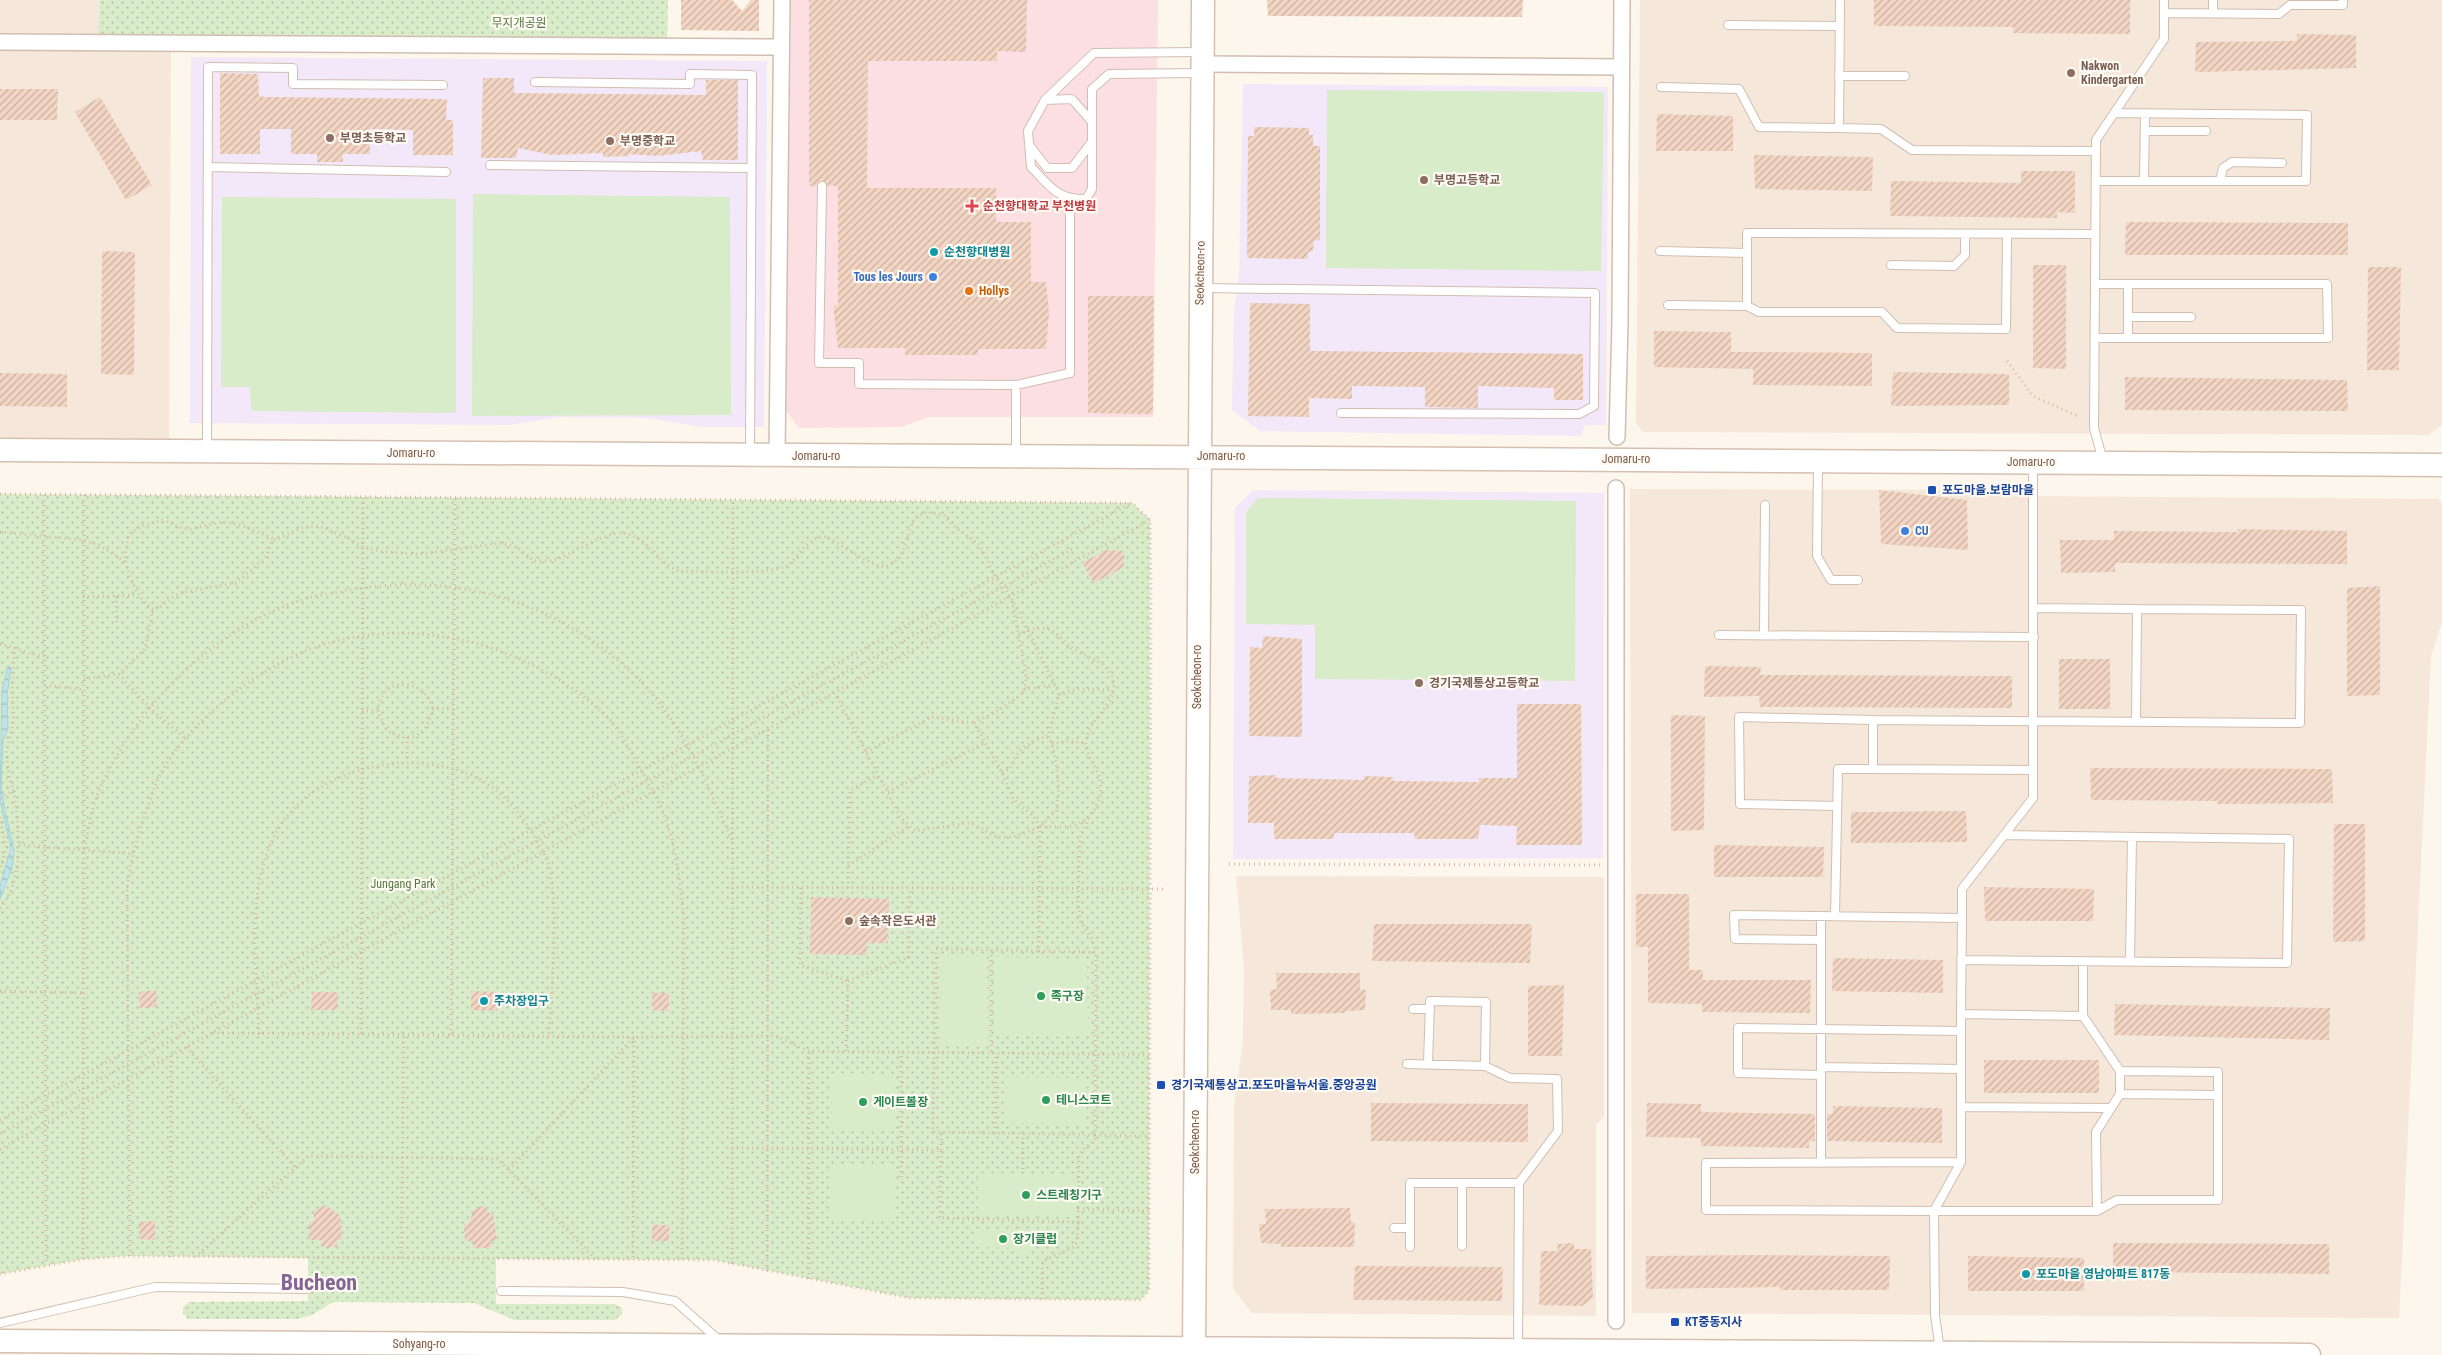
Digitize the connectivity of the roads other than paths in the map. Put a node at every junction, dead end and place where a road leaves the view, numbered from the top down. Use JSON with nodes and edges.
{"nodes":[{"id":1,"x":782,"y":0,"type":"edge"},
{"id":2,"x":1203,"y":0,"type":"edge"},
{"id":3,"x":1622,"y":0,"type":"edge"},
{"id":4,"x":1840,"y":0,"type":"edge"},
{"id":5,"x":2164,"y":0,"type":"edge"},
{"id":6,"x":2213,"y":0,"type":"edge"},
{"id":7,"x":2343,"y":0,"type":"edge"},
{"id":8,"x":2164,"y":13,"type":"junction"},
{"id":9,"x":2213,"y":14,"type":"junction"},
{"id":10,"x":1728,"y":25,"type":"dead end"},
{"id":11,"x":1840,"y":26,"type":"junction"},
{"id":12,"x":0,"y":42,"type":"edge"},
{"id":13,"x":781,"y":47,"type":"junction"},
{"id":14,"x":1202,"y":63,"type":"junction"},
{"id":15,"x":1621,"y":67,"type":"junction"},
{"id":16,"x":1839,"y":76,"type":"junction"},
{"id":17,"x":1905,"y":76,"type":"dead end"},
{"id":18,"x":535,"y":82,"type":"dead end"},
{"id":19,"x":443,"y":85,"type":"dead end"},
{"id":20,"x":1661,"y":87,"type":"dead end"},
{"id":21,"x":1045,"y":100,"type":"junction"},
{"id":22,"x":2114,"y":113,"type":"junction"},
{"id":23,"x":2145,"y":114,"type":"junction"},
{"id":24,"x":1092,"y":122,"type":"junction"},
{"id":25,"x":1839,"y":128,"type":"junction"},
{"id":26,"x":2206,"y":130,"type":"dead end"},
{"id":27,"x":2145,"y":131,"type":"junction"},
{"id":28,"x":1091,"y":143,"type":"junction"},
{"id":29,"x":1029,"y":145,"type":"junction"},
{"id":30,"x":2096,"y":151,"type":"junction"},
{"id":31,"x":2282,"y":163,"type":"dead end"},
{"id":32,"x":490,"y":165,"type":"dead end"},
{"id":33,"x":208,"y":167,"type":"junction"},
{"id":34,"x":751,"y":168,"type":"junction"},
{"id":35,"x":446,"y":172,"type":"dead end"},
{"id":36,"x":2096,"y":181,"type":"junction"},
{"id":37,"x":2144,"y":181,"type":"junction"},
{"id":38,"x":2220,"y":181,"type":"junction"},
{"id":39,"x":822,"y":186,"type":"dead end"},
{"id":40,"x":1070,"y":199,"type":"junction"},
{"id":41,"x":1964,"y":234,"type":"junction"},
{"id":42,"x":2007,"y":234,"type":"junction"},
{"id":43,"x":2095,"y":234,"type":"junction"},
{"id":44,"x":1660,"y":252,"type":"dead end"},
{"id":45,"x":1747,"y":253,"type":"junction"},
{"id":46,"x":1891,"y":265,"type":"dead end"},
{"id":47,"x":2095,"y":284,"type":"junction"},
{"id":48,"x":2128,"y":284,"type":"junction"},
{"id":49,"x":1200,"y":288,"type":"junction"},
{"id":50,"x":1668,"y":305,"type":"dead end"},
{"id":51,"x":1747,"y":306,"type":"junction"},
{"id":52,"x":2128,"y":317,"type":"junction"},
{"id":53,"x":2191,"y":317,"type":"dead end"},
{"id":54,"x":2095,"y":338,"type":"junction"},
{"id":55,"x":2128,"y":338,"type":"junction"},
{"id":56,"x":1016,"y":385,"type":"junction"},
{"id":57,"x":1341,"y":413,"type":"dead end"},
{"id":58,"x":1617,"y":437,"type":"dead end"},
{"id":59,"x":0,"y":450,"type":"edge"},
{"id":60,"x":207,"y":452,"type":"junction"},
{"id":61,"x":750,"y":455,"type":"junction"},
{"id":62,"x":777,"y":456,"type":"junction"},
{"id":63,"x":1016,"y":456,"type":"junction"},
{"id":64,"x":1198,"y":456,"type":"junction"},
{"id":65,"x":1818,"y":461,"type":"junction"},
{"id":66,"x":2033,"y":462,"type":"junction"},
{"id":67,"x":2104,"y":463,"type":"junction"},
{"id":68,"x":2442,"y":465,"type":"edge"},
{"id":69,"x":1616,"y":488,"type":"dead end"},
{"id":70,"x":1765,"y":505,"type":"dead end"},
{"id":71,"x":1858,"y":580,"type":"dead end"},
{"id":72,"x":2034,"y":608,"type":"junction"},
{"id":73,"x":2137,"y":609,"type":"junction"},
{"id":74,"x":1719,"y":634,"type":"dead end"},
{"id":75,"x":1764,"y":635,"type":"junction"},
{"id":76,"x":2034,"y":637,"type":"junction"},
{"id":77,"x":1873,"y":720,"type":"junction"},
{"id":78,"x":2033,"y":721,"type":"junction"},
{"id":79,"x":2136,"y":722,"type":"junction"},
{"id":80,"x":1873,"y":769,"type":"junction"},
{"id":81,"x":2033,"y":770,"type":"junction"},
{"id":82,"x":1837,"y":806,"type":"junction"},
{"id":83,"x":2004,"y":835,"type":"junction"},
{"id":84,"x":2132,"y":837,"type":"junction"},
{"id":85,"x":1821,"y":916,"type":"junction"},
{"id":86,"x":1835,"y":916,"type":"junction"},
{"id":87,"x":1962,"y":918,"type":"junction"},
{"id":88,"x":1821,"y":940,"type":"junction"},
{"id":89,"x":1962,"y":960,"type":"junction"},
{"id":90,"x":2083,"y":961,"type":"junction"},
{"id":91,"x":2130,"y":961,"type":"junction"},
{"id":92,"x":1413,"y":1009,"type":"dead end"},
{"id":93,"x":1430,"y":1009,"type":"junction"},
{"id":94,"x":1961,"y":1014,"type":"junction"},
{"id":95,"x":2083,"y":1016,"type":"junction"},
{"id":96,"x":1822,"y":1028,"type":"junction"},
{"id":97,"x":1961,"y":1031,"type":"junction"},
{"id":98,"x":1408,"y":1064,"type":"dead end"},
{"id":99,"x":1428,"y":1064,"type":"junction"},
{"id":100,"x":1485,"y":1066,"type":"junction"},
{"id":101,"x":1961,"y":1068,"type":"junction"},
{"id":102,"x":1821,"y":1071,"type":"junction"},
{"id":103,"x":2120,"y":1071,"type":"junction"},
{"id":104,"x":2120,"y":1094,"type":"junction"},
{"id":105,"x":2218,"y":1095,"type":"junction"},
{"id":106,"x":1961,"y":1107,"type":"junction"},
{"id":107,"x":2111,"y":1108,"type":"junction"},
{"id":108,"x":1961,"y":1162,"type":"junction"},
{"id":109,"x":1821,"y":1163,"type":"junction"},
{"id":110,"x":1462,"y":1183,"type":"junction"},
{"id":111,"x":1520,"y":1183,"type":"junction"},
{"id":112,"x":1934,"y":1211,"type":"junction"},
{"id":113,"x":2097,"y":1211,"type":"junction"},
{"id":114,"x":1394,"y":1228,"type":"dead end"},
{"id":115,"x":1410,"y":1228,"type":"junction"},
{"id":116,"x":1462,"y":1246,"type":"dead end"},
{"id":117,"x":1410,"y":1247,"type":"dead end"},
{"id":118,"x":308,"y":1289,"type":"dead end"},
{"id":119,"x":501,"y":1291,"type":"dead end"},
{"id":120,"x":1616,"y":1321,"type":"dead end"},
{"id":121,"x":0,"y":1323,"type":"edge"},
{"id":122,"x":0,"y":1341,"type":"edge"},
{"id":123,"x":113,"y":1348,"type":"edge"},
{"id":124,"x":1518,"y":1349,"type":"junction"},
{"id":125,"x":725,"y":1350,"type":"edge"},
{"id":126,"x":1194,"y":1352,"type":"edge"},
{"id":127,"x":1941,"y":1354,"type":"edge"},
{"id":128,"x":2142,"y":1354,"type":"edge"},
{"id":129,"x":2309,"y":1355,"type":"edge"}],
"edges":[{"from":1,"to":13,"type":"street"},
{"from":2,"to":14,"type":"street","name":"Seokcheon-ro"},
{"from":3,"to":15,"type":"street"},
{"from":4,"to":11,"type":"lane"},
{"from":5,"to":8,"type":"lane"},
{"from":6,"to":9,"type":"lane"},
{"from":7,"to":9,"type":"lane"},
{"from":8,"to":9,"type":"lane"},
{"from":8,"to":22,"type":"lane"},
{"from":10,"to":11,"type":"lane"},
{"from":11,"to":16,"type":"lane"},
{"from":12,"to":13,"type":"street"},
{"from":13,"to":62,"type":"street"},
{"from":14,"to":15,"type":"street"},
{"from":14,"to":21,"type":"lane"},
{"from":14,"to":24,"type":"lane"},
{"from":14,"to":49,"type":"street","name":"Seokcheon-ro"},
{"from":15,"to":58,"type":"street"},
{"from":16,"to":17,"type":"lane"},
{"from":16,"to":25,"type":"lane"},
{"from":18,"to":34,"type":"lane"},
{"from":19,"to":33,"type":"lane"},
{"from":20,"to":25,"type":"lane"},
{"from":21,"to":24,"type":"lane"},
{"from":21,"to":29,"type":"lane"},
{"from":22,"to":23,"type":"lane"},
{"from":22,"to":30,"type":"lane"},
{"from":23,"to":27,"type":"lane"},
{"from":23,"to":38,"type":"lane"},
{"from":24,"to":28,"type":"lane"},
{"from":25,"to":30,"type":"lane"},
{"from":26,"to":27,"type":"lane"},
{"from":27,"to":37,"type":"lane"},
{"from":28,"to":29,"type":"lane"},
{"from":28,"to":40,"type":"lane"},
{"from":29,"to":40,"type":"lane"},
{"from":30,"to":36,"type":"lane"},
{"from":31,"to":38,"type":"lane"},
{"from":32,"to":34,"type":"lane"},
{"from":33,"to":35,"type":"lane"},
{"from":33,"to":60,"type":"lane"},
{"from":34,"to":61,"type":"lane"},
{"from":36,"to":37,"type":"lane"},
{"from":36,"to":43,"type":"lane"},
{"from":37,"to":38,"type":"lane"},
{"from":39,"to":56,"type":"lane"},
{"from":40,"to":56,"type":"lane"},
{"from":41,"to":42,"type":"lane"},
{"from":41,"to":45,"type":"lane"},
{"from":41,"to":46,"type":"lane"},
{"from":42,"to":43,"type":"lane"},
{"from":42,"to":51,"type":"lane"},
{"from":43,"to":47,"type":"lane"},
{"from":44,"to":45,"type":"lane"},
{"from":45,"to":51,"type":"lane"},
{"from":47,"to":48,"type":"lane"},
{"from":47,"to":54,"type":"lane"},
{"from":48,"to":52,"type":"lane"},
{"from":48,"to":55,"type":"lane"},
{"from":49,"to":57,"type":"lane"},
{"from":49,"to":64,"type":"street","name":"Seokcheon-ro"},
{"from":50,"to":51,"type":"lane"},
{"from":52,"to":53,"type":"lane"},
{"from":52,"to":55,"type":"lane"},
{"from":54,"to":55,"type":"lane"},
{"from":54,"to":67,"type":"lane"},
{"from":56,"to":63,"type":"lane"},
{"from":59,"to":60,"type":"street","name":"Jomaru-ro"},
{"from":60,"to":61,"type":"street","name":"Jomaru-ro"},
{"from":61,"to":62,"type":"street","name":"Jomaru-ro"},
{"from":62,"to":63,"type":"street","name":"Jomaru-ro"},
{"from":63,"to":64,"type":"street","name":"Jomaru-ro"},
{"from":64,"to":65,"type":"street","name":"Jomaru-ro"},
{"from":64,"to":126,"type":"street","name":"Seokcheon-ro"},
{"from":65,"to":66,"type":"street","name":"Jomaru-ro"},
{"from":65,"to":71,"type":"lane"},
{"from":66,"to":67,"type":"street","name":"Jomaru-ro"},
{"from":66,"to":72,"type":"lane"},
{"from":67,"to":68,"type":"street","name":"Jomaru-ro"},
{"from":69,"to":120,"type":"street"},
{"from":70,"to":75,"type":"lane"},
{"from":72,"to":73,"type":"lane"},
{"from":72,"to":76,"type":"lane"},
{"from":73,"to":79,"type":"lane"},
{"from":73,"to":79,"type":"lane"},
{"from":74,"to":75,"type":"lane"},
{"from":75,"to":76,"type":"lane"},
{"from":76,"to":78,"type":"lane"},
{"from":77,"to":78,"type":"lane"},
{"from":77,"to":80,"type":"lane"},
{"from":77,"to":82,"type":"lane"},
{"from":78,"to":79,"type":"lane"},
{"from":78,"to":81,"type":"lane"},
{"from":80,"to":81,"type":"lane"},
{"from":80,"to":82,"type":"lane"},
{"from":81,"to":83,"type":"lane"},
{"from":82,"to":86,"type":"lane"},
{"from":83,"to":84,"type":"lane"},
{"from":83,"to":87,"type":"lane"},
{"from":84,"to":91,"type":"lane"},
{"from":84,"to":91,"type":"lane"},
{"from":85,"to":86,"type":"lane"},
{"from":85,"to":88,"type":"lane"},
{"from":85,"to":88,"type":"lane"},
{"from":86,"to":87,"type":"lane"},
{"from":87,"to":89,"type":"lane"},
{"from":88,"to":96,"type":"lane"},
{"from":89,"to":90,"type":"lane"},
{"from":89,"to":94,"type":"lane"},
{"from":90,"to":91,"type":"lane"},
{"from":90,"to":95,"type":"lane"},
{"from":92,"to":93,"type":"lane"},
{"from":93,"to":99,"type":"lane"},
{"from":93,"to":100,"type":"lane"},
{"from":94,"to":95,"type":"lane"},
{"from":94,"to":97,"type":"lane"},
{"from":95,"to":103,"type":"lane"},
{"from":96,"to":97,"type":"lane"},
{"from":96,"to":102,"type":"lane"},
{"from":96,"to":102,"type":"lane"},
{"from":97,"to":101,"type":"lane"},
{"from":98,"to":99,"type":"lane"},
{"from":99,"to":100,"type":"lane"},
{"from":100,"to":111,"type":"lane"},
{"from":101,"to":102,"type":"lane"},
{"from":101,"to":106,"type":"lane"},
{"from":102,"to":109,"type":"lane"},
{"from":103,"to":104,"type":"lane"},
{"from":103,"to":105,"type":"lane"},
{"from":104,"to":105,"type":"lane"},
{"from":104,"to":107,"type":"lane"},
{"from":105,"to":113,"type":"lane"},
{"from":106,"to":107,"type":"lane"},
{"from":106,"to":108,"type":"lane"},
{"from":107,"to":113,"type":"lane"},
{"from":108,"to":109,"type":"lane"},
{"from":108,"to":112,"type":"lane"},
{"from":109,"to":112,"type":"lane"},
{"from":110,"to":111,"type":"lane"},
{"from":110,"to":115,"type":"lane"},
{"from":110,"to":116,"type":"lane"},
{"from":111,"to":124,"type":"lane"},
{"from":112,"to":113,"type":"lane"},
{"from":112,"to":127,"type":"lane"},
{"from":114,"to":115,"type":"lane"},
{"from":115,"to":117,"type":"lane"},
{"from":118,"to":121,"type":"lane"},
{"from":119,"to":125,"type":"lane"},
{"from":122,"to":123,"type":"street","name":"Sohyang-ro"},
{"from":123,"to":125,"type":"street","name":"Sohyang-ro"},
{"from":124,"to":126,"type":"street","name":"Sohyang-ro"},
{"from":124,"to":127,"type":"street","name":"Sohyang-ro"},
{"from":125,"to":126,"type":"street","name":"Sohyang-ro"},
{"from":127,"to":128,"type":"street","name":"Sohyang-ro"},
{"from":128,"to":129,"type":"street","name":"Sohyang-ro"}]}
